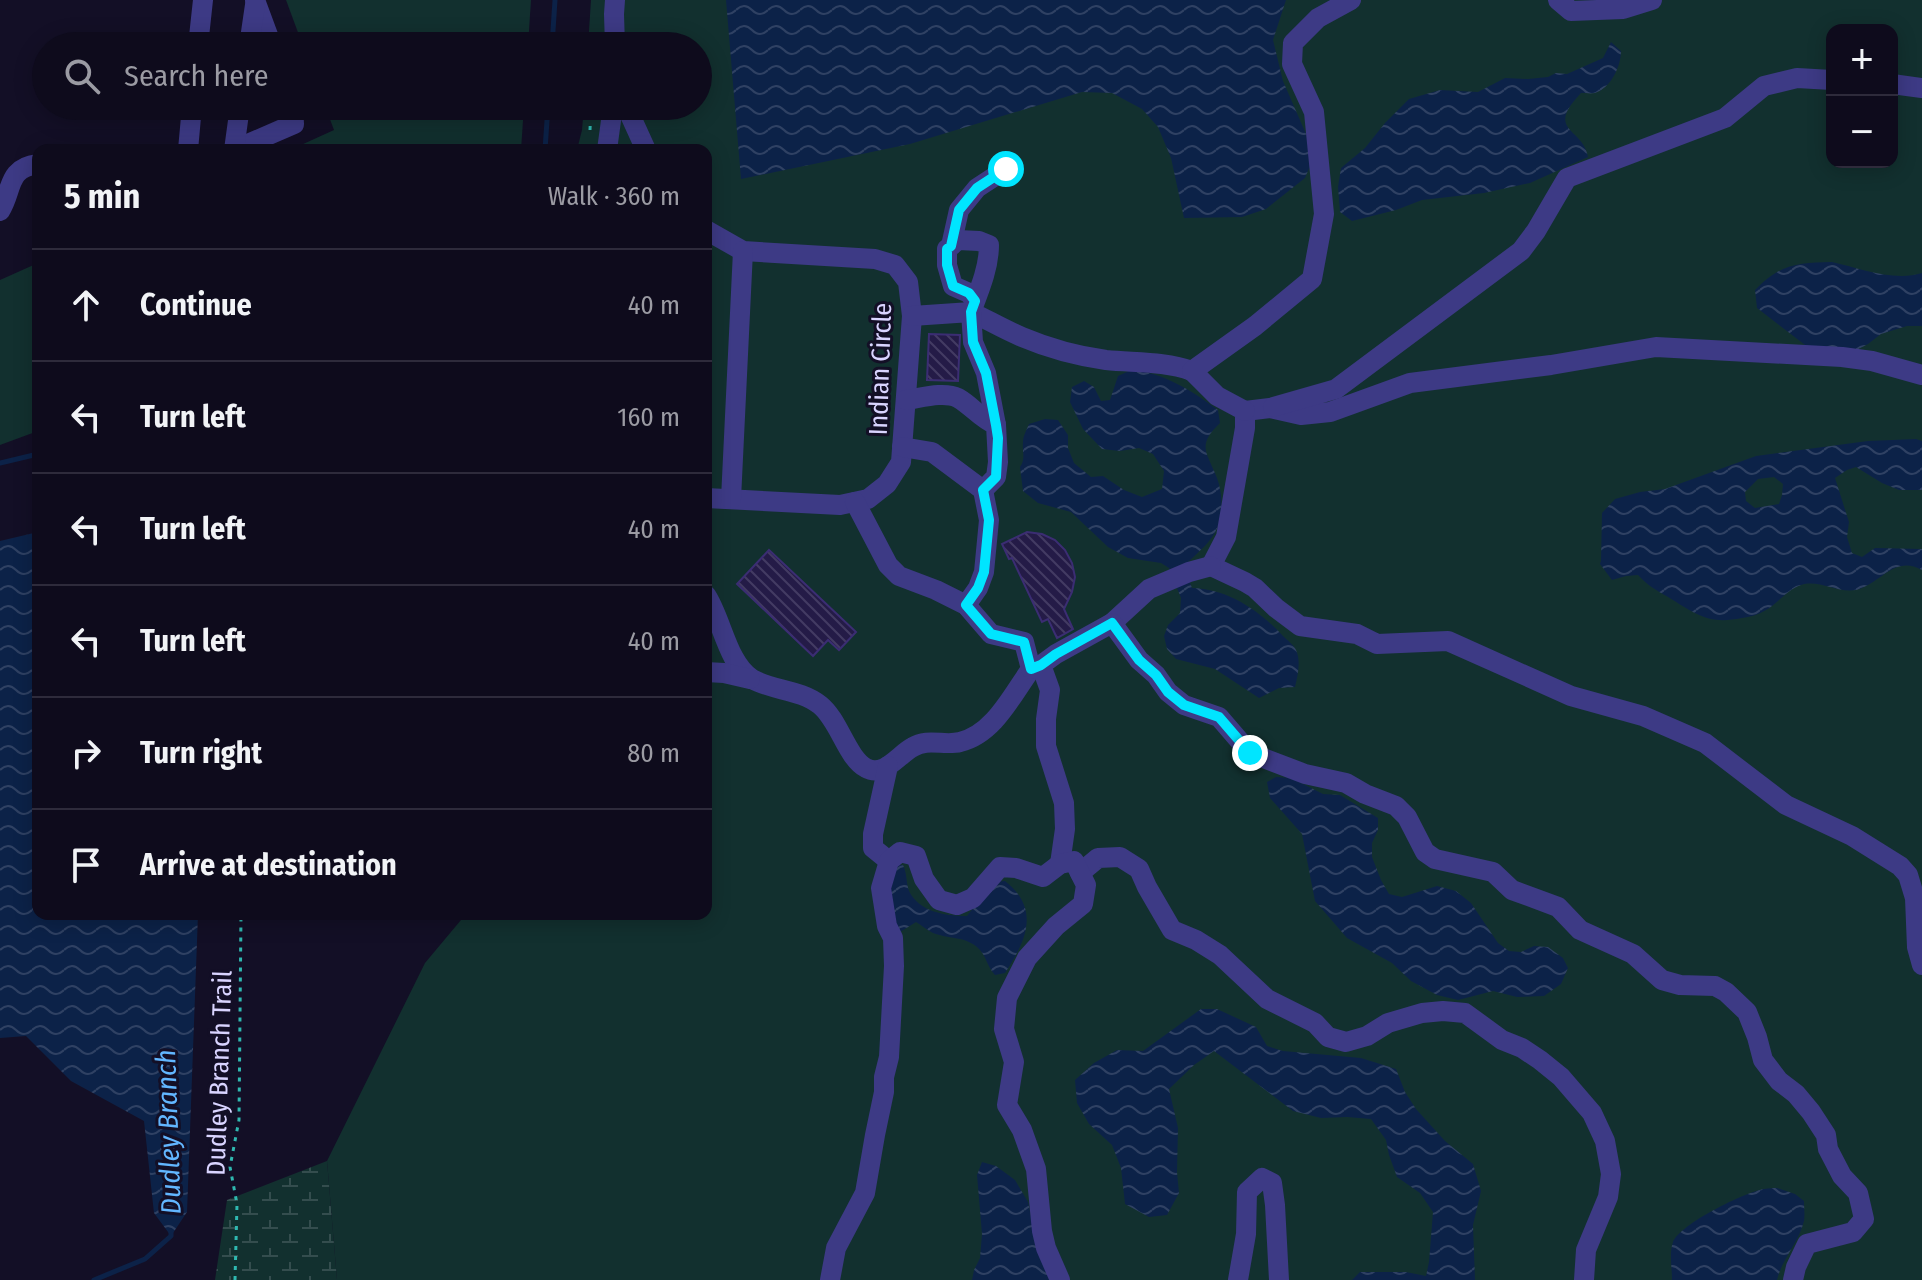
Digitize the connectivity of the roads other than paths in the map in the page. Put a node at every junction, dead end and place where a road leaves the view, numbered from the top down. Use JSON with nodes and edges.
{"nodes":[{"id":1,"x":203,"y":0,"type":"edge"},
{"id":2,"x":255,"y":0,"type":"edge"},
{"id":3,"x":615,"y":0,"type":"edge"},
{"id":4,"x":1351,"y":0,"type":"edge"},
{"id":5,"x":1558,"y":0,"type":"edge"},
{"id":6,"x":1652,"y":0,"type":"edge"},
{"id":7,"x":200,"y":32,"type":"edge"},
{"id":8,"x":251,"y":32,"type":"edge"},
{"id":9,"x":267,"y":32,"type":"edge"},
{"id":10,"x":615,"y":32,"type":"edge"},
{"id":11,"x":1826,"y":80,"type":"edge"},
{"id":12,"x":1898,"y":85,"type":"edge"},
{"id":13,"x":1922,"y":88,"type":"edge"},
{"id":14,"x":191,"y":120,"type":"edge"},
{"id":15,"x":238,"y":120,"type":"edge"},
{"id":16,"x":294,"y":120,"type":"edge"},
{"id":17,"x":610,"y":120,"type":"edge"},
{"id":18,"x":632,"y":120,"type":"edge"},
{"id":19,"x":189,"y":144,"type":"edge"},
{"id":20,"x":235,"y":144,"type":"edge"},
{"id":21,"x":248,"y":144,"type":"edge"},
{"id":22,"x":607,"y":144,"type":"edge"},
{"id":23,"x":643,"y":144,"type":"edge"},
{"id":24,"x":1003,"y":164,"type":"dead end"},
{"id":25,"x":32,"y":165,"type":"edge"},
{"id":26,"x":0,"y":211,"type":"edge"},
{"id":27,"x":712,"y":233,"type":"edge"},
{"id":28,"x":951,"y":246,"type":"junction"},
{"id":29,"x":743,"y":251,"type":"junction"},
{"id":30,"x":973,"y":307,"type":"junction"},
{"id":31,"x":912,"y":316,"type":"junction"},
{"id":32,"x":1192,"y":371,"type":"junction"},
{"id":33,"x":1922,"y":375,"type":"edge"},
{"id":34,"x":906,"y":400,"type":"junction"},
{"id":35,"x":1270,"y":408,"type":"junction"},
{"id":36,"x":1245,"y":411,"type":"junction"},
{"id":37,"x":996,"y":425,"type":"junction"},
{"id":38,"x":902,"y":447,"type":"junction"},
{"id":39,"x":983,"y":490,"type":"junction"},
{"id":40,"x":712,"y":498,"type":"edge"},
{"id":41,"x":731,"y":499,"type":"junction"},
{"id":42,"x":855,"y":502,"type":"junction"},
{"id":43,"x":1211,"y":566,"type":"junction"},
{"id":44,"x":712,"y":604,"type":"edge"},
{"id":45,"x":966,"y":605,"type":"junction"},
{"id":46,"x":1112,"y":623,"type":"junction"},
{"id":47,"x":1036,"y":667,"type":"junction"},
{"id":48,"x":712,"y":672,"type":"edge"},
{"id":49,"x":754,"y":680,"type":"junction"},
{"id":50,"x":888,"y":766,"type":"junction"},
{"id":51,"x":889,"y":861,"type":"junction"},
{"id":52,"x":1060,"y":864,"type":"junction"},
{"id":53,"x":1080,"y":873,"type":"junction"},
{"id":54,"x":1922,"y":965,"type":"edge"},
{"id":55,"x":830,"y":1280,"type":"edge"},
{"id":56,"x":1060,"y":1280,"type":"edge"},
{"id":57,"x":1238,"y":1280,"type":"edge"},
{"id":58,"x":1279,"y":1280,"type":"edge"},
{"id":59,"x":1584,"y":1280,"type":"edge"},
{"id":60,"x":1793,"y":1280,"type":"edge"}],
"edges":[{"from":1,"to":7,"type":"lane"},
{"from":2,"to":8,"type":"lane"},
{"from":2,"to":9,"type":"lane"},
{"from":3,"to":10,"type":"lane"},
{"from":4,"to":32,"type":"lane"},
{"from":5,"to":6,"type":"lane"},
{"from":11,"to":35,"type":"lane"},
{"from":12,"to":13,"type":"lane"},
{"from":14,"to":19,"type":"lane"},
{"from":15,"to":20,"type":"lane"},
{"from":16,"to":21,"type":"lane"},
{"from":17,"to":22,"type":"lane"},
{"from":18,"to":23,"type":"lane"},
{"from":24,"to":28,"type":"lane"},
{"from":25,"to":26,"type":"lane"},
{"from":27,"to":29,"type":"lane","name":"Indian Circle"},
{"from":28,"to":30,"type":"lane"},
{"from":28,"to":30,"type":"lane"},
{"from":29,"to":31,"type":"lane","name":"Indian Circle"},
{"from":29,"to":41,"type":"lane"},
{"from":30,"to":31,"type":"lane"},
{"from":30,"to":32,"type":"lane"},
{"from":30,"to":37,"type":"lane"},
{"from":31,"to":34,"type":"lane","name":"Indian Circle"},
{"from":32,"to":36,"type":"lane"},
{"from":33,"to":35,"type":"lane"},
{"from":34,"to":37,"type":"lane"},
{"from":34,"to":38,"type":"lane","name":"Indian Circle"},
{"from":35,"to":36,"type":"lane"},
{"from":36,"to":43,"type":"lane"},
{"from":37,"to":39,"type":"lane"},
{"from":38,"to":39,"type":"lane"},
{"from":38,"to":42,"type":"lane","name":"Indian Circle"},
{"from":39,"to":45,"type":"lane"},
{"from":40,"to":41,"type":"lane","name":"Indian Circle"},
{"from":41,"to":42,"type":"lane","name":"Indian Circle"},
{"from":42,"to":45,"type":"lane"},
{"from":43,"to":46,"type":"lane"},
{"from":43,"to":54,"type":"lane"},
{"from":44,"to":49,"type":"lane"},
{"from":45,"to":47,"type":"lane"},
{"from":46,"to":47,"type":"lane"},
{"from":46,"to":60,"type":"lane"},
{"from":47,"to":50,"type":"lane"},
{"from":47,"to":52,"type":"lane"},
{"from":48,"to":49,"type":"lane"},
{"from":49,"to":50,"type":"lane"},
{"from":50,"to":51,"type":"lane"},
{"from":51,"to":52,"type":"lane"},
{"from":51,"to":55,"type":"lane"},
{"from":52,"to":53,"type":"lane"},
{"from":53,"to":56,"type":"lane"},
{"from":53,"to":59,"type":"lane"},
{"from":57,"to":58,"type":"lane"}]}
